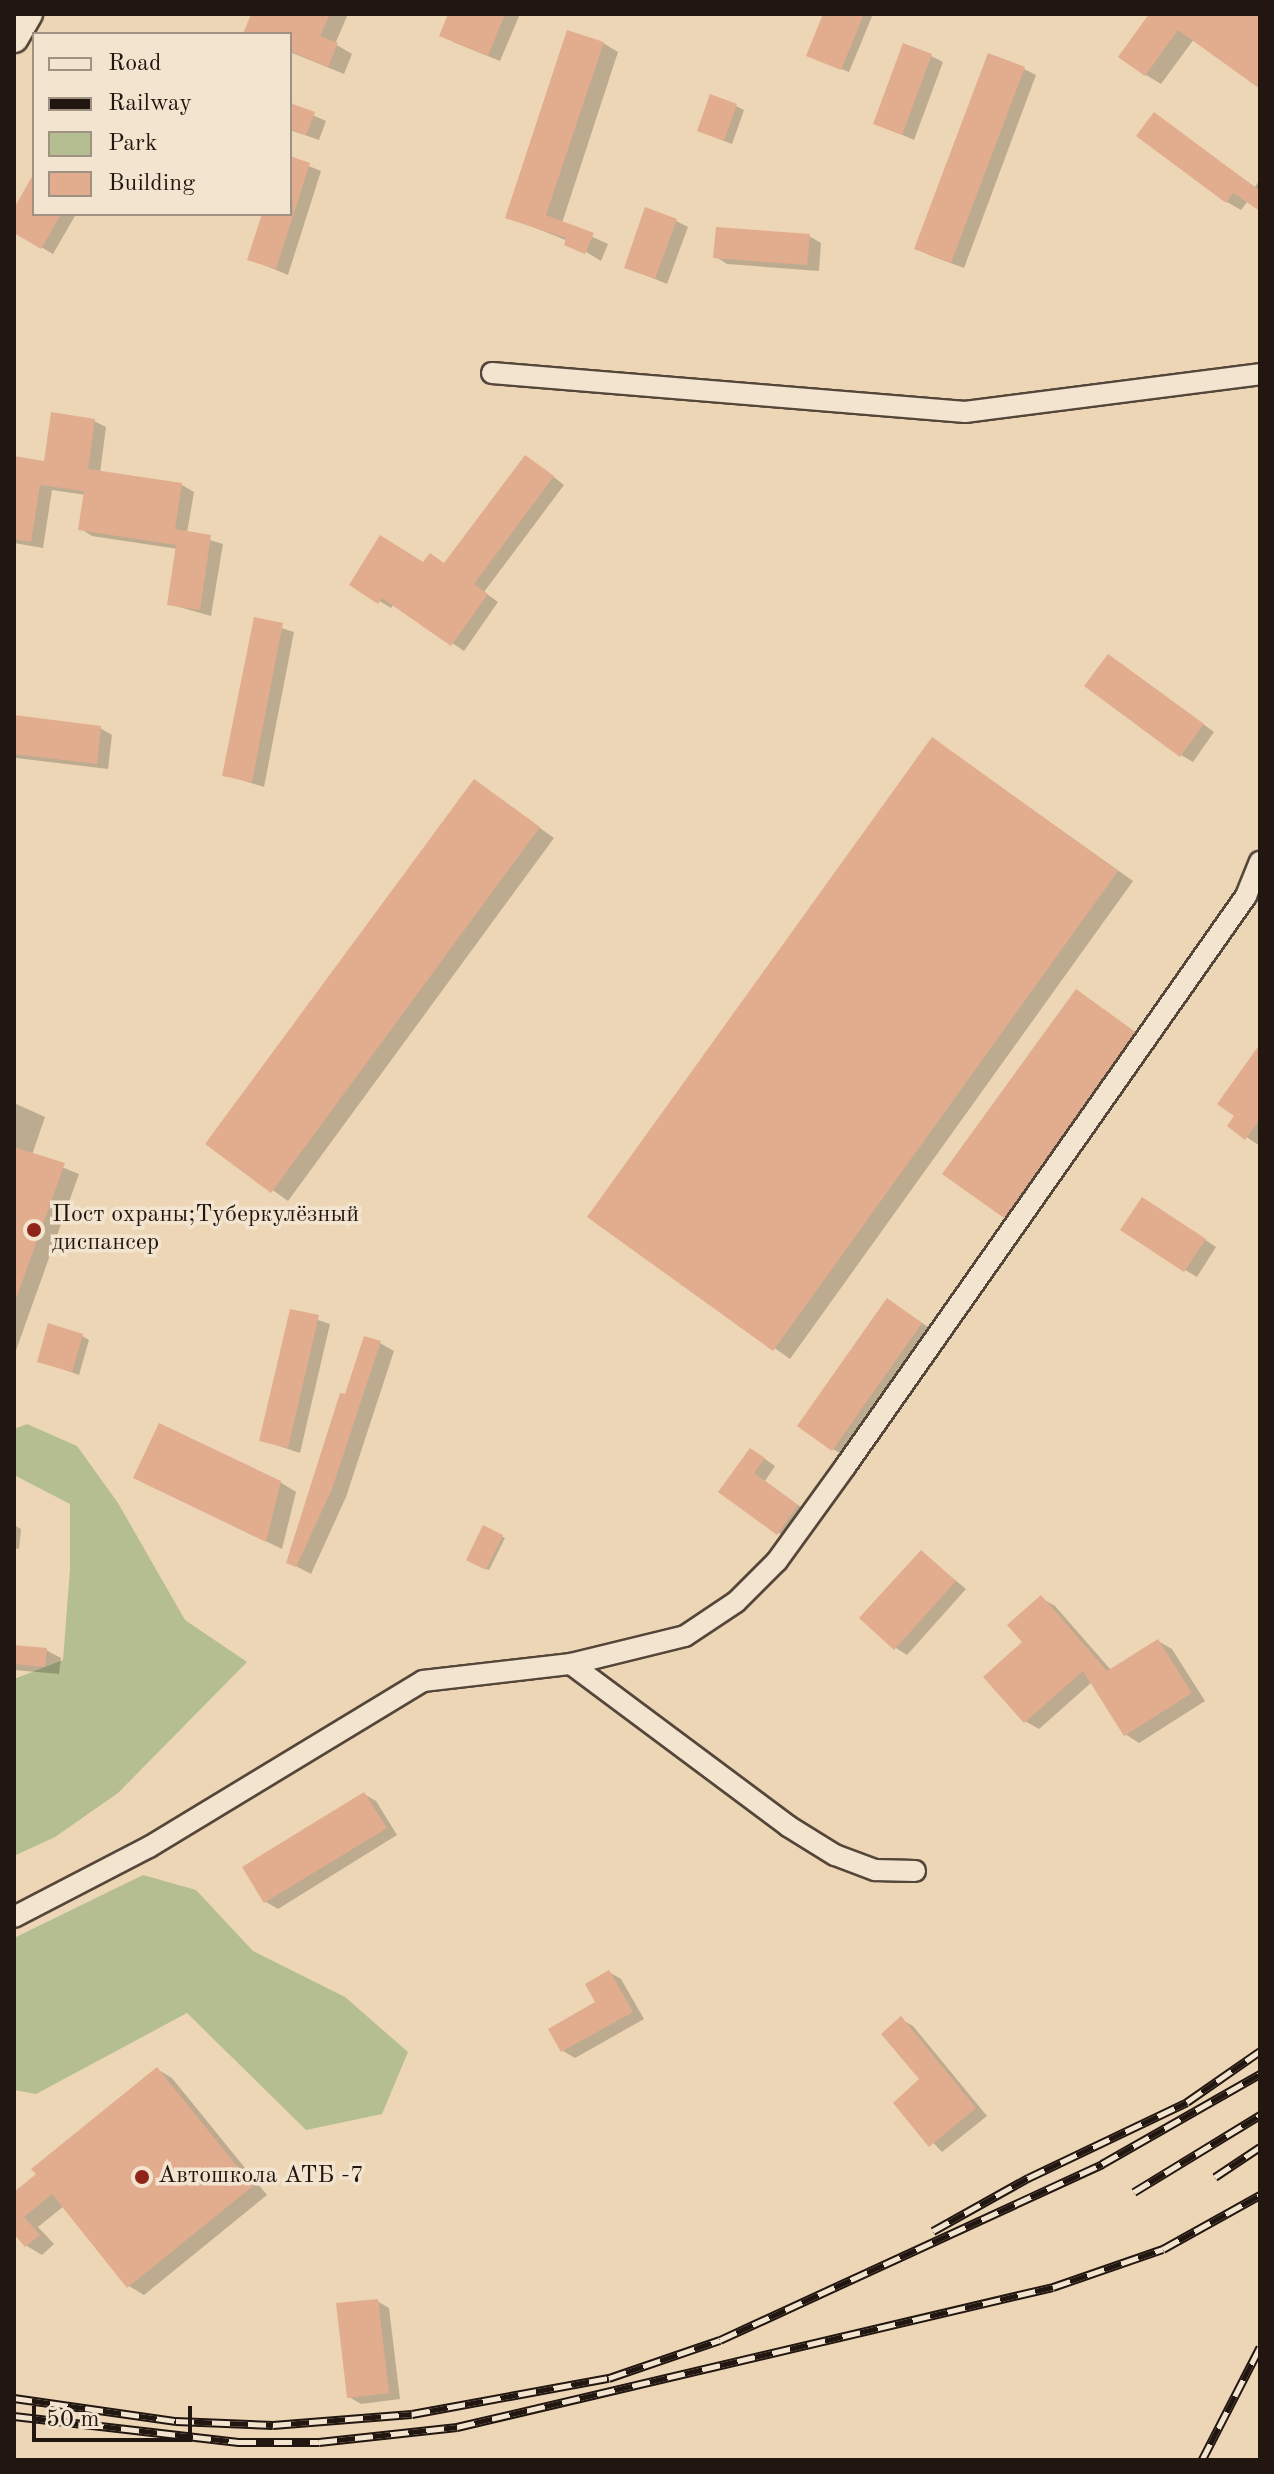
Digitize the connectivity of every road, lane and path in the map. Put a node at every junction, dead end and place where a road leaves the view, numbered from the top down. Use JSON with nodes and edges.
{"nodes":[{"id":1,"x":28,"y":14,"type":"edge"},
{"id":2,"x":14,"y":38,"type":"edge"},
{"id":3,"x":492,"y":373,"type":"dead end"},
{"id":4,"x":1260,"y":374,"type":"edge"},
{"id":5,"x":1260,"y":862,"type":"edge"},
{"id":6,"x":571,"y":1664,"type":"junction"},
{"id":7,"x":915,"y":1871,"type":"dead end"},
{"id":8,"x":14,"y":1917,"type":"edge"}],
"edges":[{"from":1,"to":2,"type":"main road"},
{"from":3,"to":4,"type":"street"},
{"from":5,"to":6,"type":"street"},
{"from":6,"to":7,"type":"street"},
{"from":6,"to":8,"type":"street"}]}
